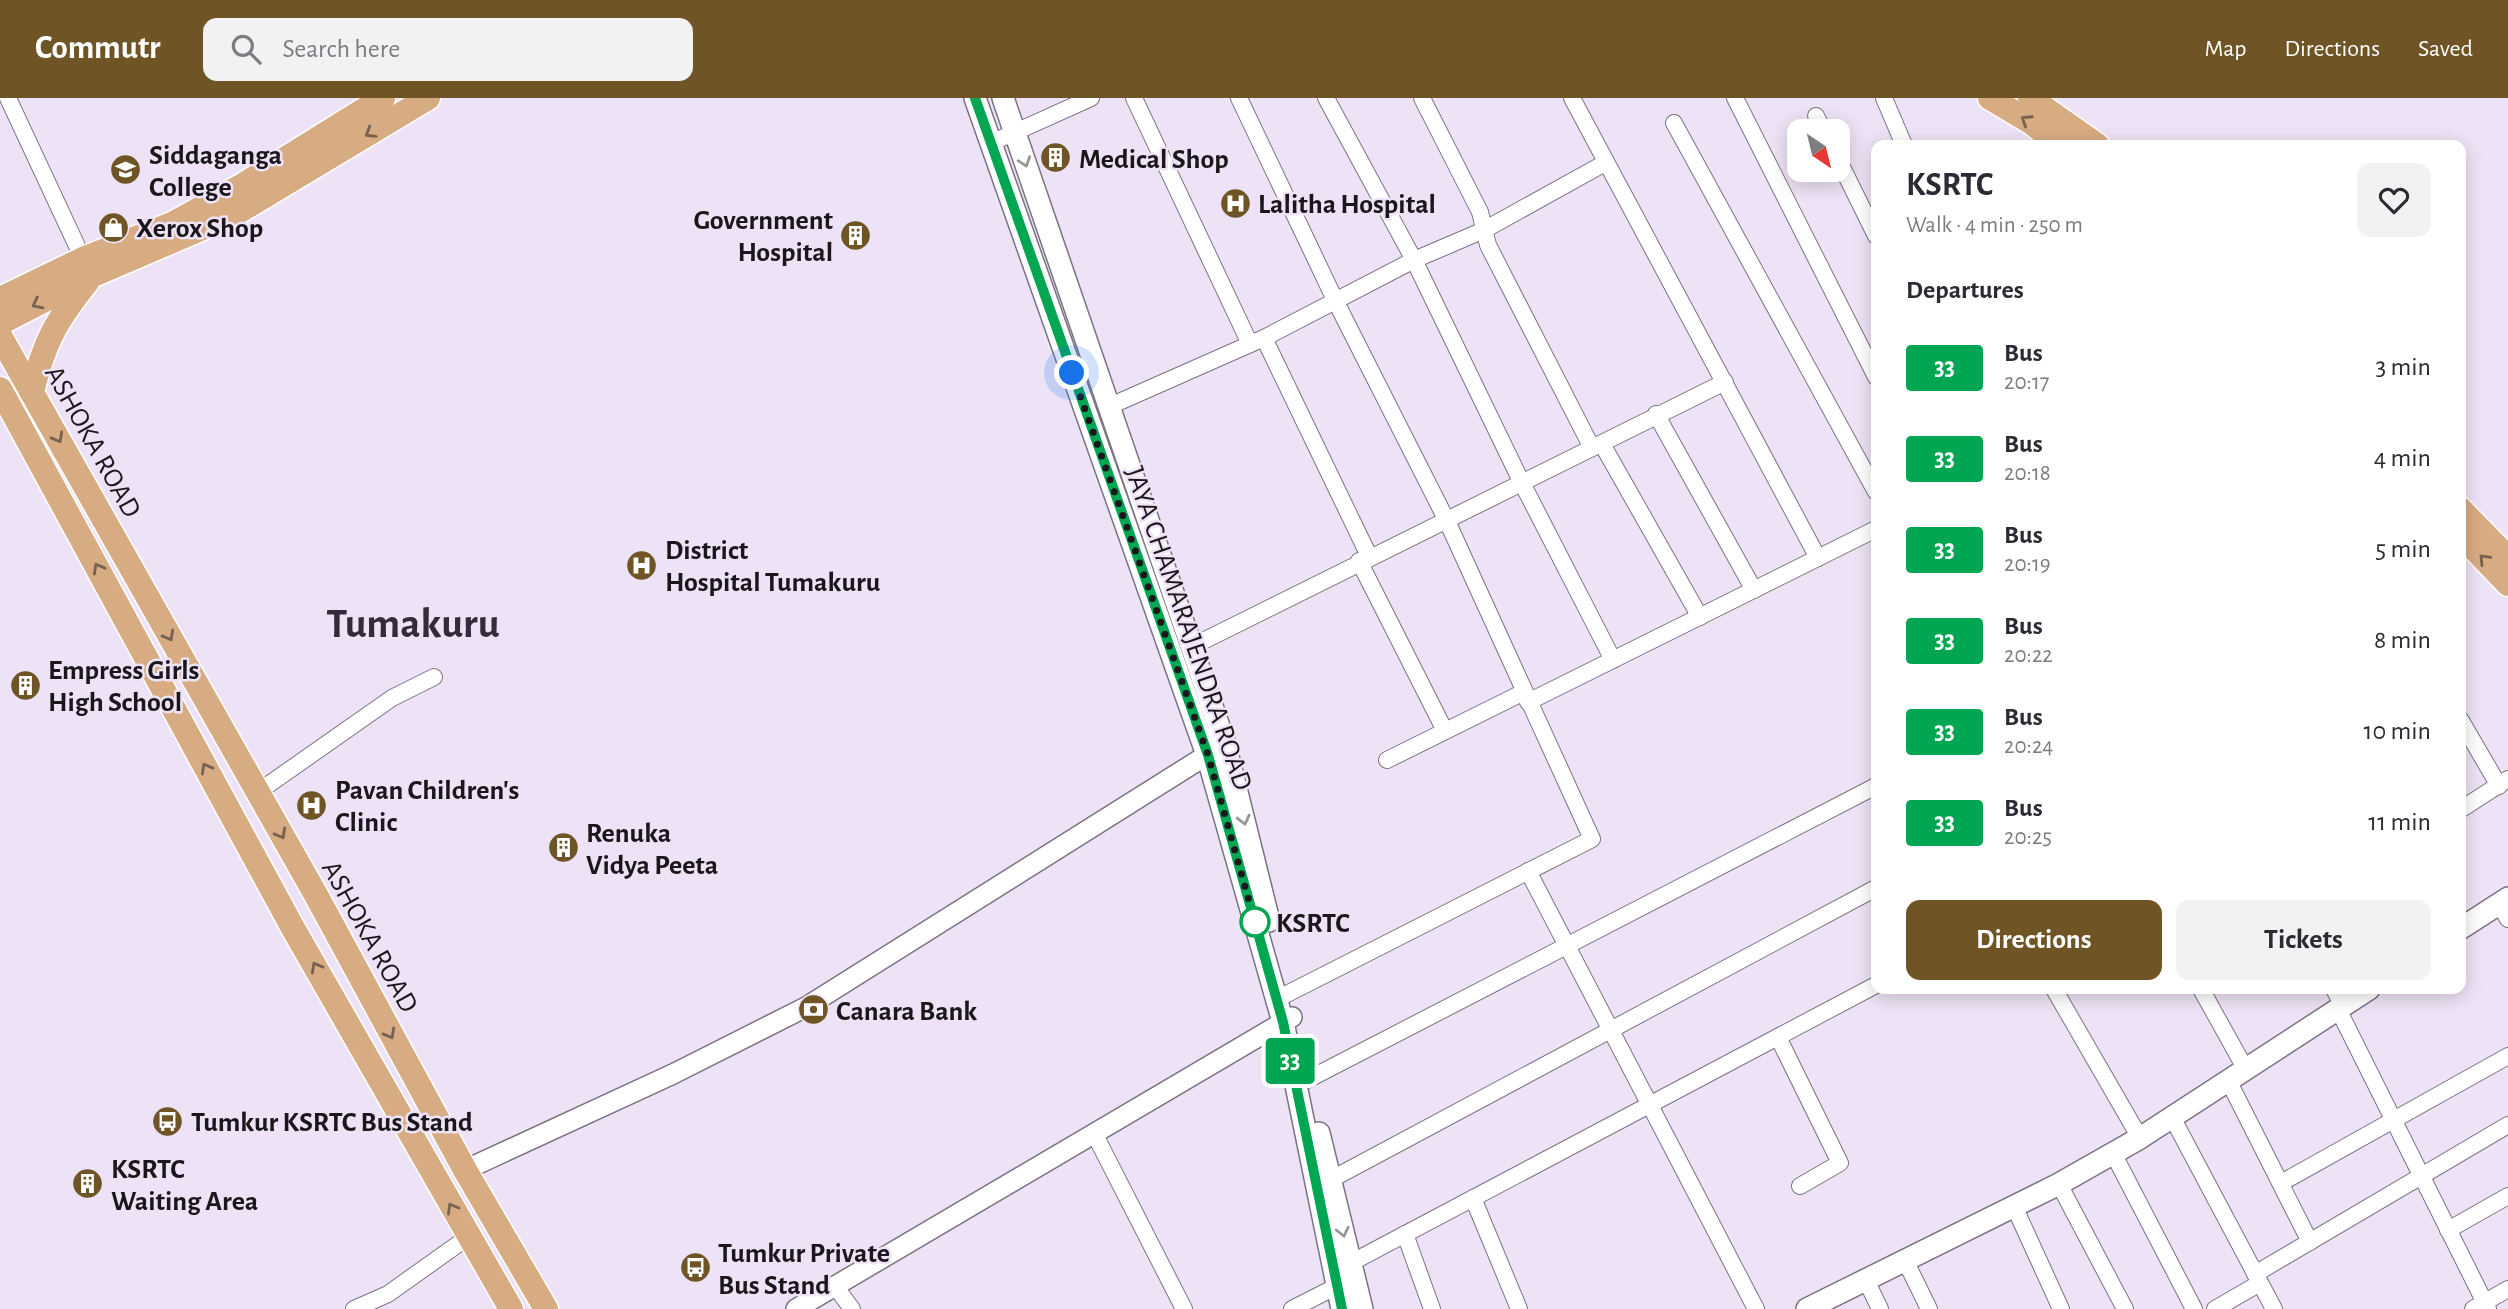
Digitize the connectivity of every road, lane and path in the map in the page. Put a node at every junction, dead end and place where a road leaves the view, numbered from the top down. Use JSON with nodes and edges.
{"nodes":[{"id":1,"x":8,"y":98,"type":"edge"},
{"id":2,"x":383,"y":98,"type":"edge"},
{"id":3,"x":428,"y":98,"type":"edge"},
{"id":4,"x":975,"y":98,"type":"edge"},
{"id":5,"x":1003,"y":98,"type":"edge"},
{"id":6,"x":1091,"y":98,"type":"edge"},
{"id":7,"x":1134,"y":98,"type":"edge"},
{"id":8,"x":1239,"y":98,"type":"edge"},
{"id":9,"x":1326,"y":98,"type":"edge"},
{"id":10,"x":1422,"y":98,"type":"edge"},
{"id":11,"x":1572,"y":98,"type":"edge"},
{"id":12,"x":1735,"y":98,"type":"edge"},
{"id":13,"x":1884,"y":98,"type":"edge"},
{"id":14,"x":1990,"y":98,"type":"edge"},
{"id":15,"x":2030,"y":98,"type":"edge"},
{"id":16,"x":1816,"y":116,"type":"dead end"},
{"id":17,"x":1818,"y":119,"type":"edge"},
{"id":18,"x":1674,"y":123,"type":"dead end"},
{"id":19,"x":1014,"y":132,"type":"junction"},
{"id":20,"x":1901,"y":140,"type":"edge"},
{"id":21,"x":2053,"y":140,"type":"edge"},
{"id":22,"x":2090,"y":140,"type":"edge"},
{"id":23,"x":991,"y":143,"type":"junction"},
{"id":24,"x":1605,"y":163,"type":"junction"},
{"id":25,"x":1849,"y":182,"type":"edge"},
{"id":26,"x":1871,"y":226,"type":"edge"},
{"id":27,"x":1484,"y":230,"type":"junction"},
{"id":28,"x":1414,"y":260,"type":"junction"},
{"id":29,"x":87,"y":267,"type":"junction"},
{"id":30,"x":1336,"y":302,"type":"junction"},
{"id":31,"x":1,"y":317,"type":"edge"},
{"id":32,"x":1257,"y":341,"type":"junction"},
{"id":33,"x":1871,"y":367,"type":"edge"},
{"id":34,"x":1725,"y":382,"type":"junction"},
{"id":35,"x":32,"y":392,"type":"junction"},
{"id":36,"x":3,"y":398,"type":"edge"},
{"id":37,"x":1110,"y":406,"type":"junction"},
{"id":38,"x":1656,"y":414,"type":"junction"},
{"id":39,"x":1597,"y":446,"type":"junction"},
{"id":40,"x":1521,"y":481,"type":"junction"},
{"id":41,"x":1871,"y":483,"type":"edge"},
{"id":42,"x":2466,"y":515,"type":"edge"},
{"id":43,"x":1447,"y":521,"type":"junction"},
{"id":44,"x":1871,"y":532,"type":"edge"},
{"id":45,"x":2466,"y":540,"type":"edge"},
{"id":46,"x":1364,"y":558,"type":"junction"},
{"id":47,"x":1818,"y":558,"type":"junction"},
{"id":48,"x":2508,"y":558,"type":"edge"},
{"id":49,"x":2508,"y":583,"type":"edge"},
{"id":50,"x":1754,"y":590,"type":"junction"},
{"id":51,"x":1700,"y":617,"type":"junction"},
{"id":52,"x":1191,"y":647,"type":"junction"},
{"id":53,"x":1613,"y":660,"type":"junction"},
{"id":54,"x":434,"y":677,"type":"dead end"},
{"id":55,"x":1526,"y":697,"type":"junction"},
{"id":56,"x":2466,"y":728,"type":"edge"},
{"id":57,"x":1445,"y":731,"type":"junction"},
{"id":58,"x":1216,"y":750,"type":"junction"},
{"id":59,"x":1387,"y":760,"type":"dead end"},
{"id":60,"x":2503,"y":782,"type":"edge"},
{"id":61,"x":1871,"y":789,"type":"edge"},
{"id":62,"x":258,"y":792,"type":"junction"},
{"id":63,"x":2466,"y":806,"type":"edge"},
{"id":64,"x":1528,"y":871,"type":"junction"},
{"id":65,"x":1871,"y":891,"type":"edge"},
{"id":66,"x":2505,"y":907,"type":"edge"},
{"id":67,"x":2466,"y":926,"type":"edge"},
{"id":68,"x":1565,"y":945,"type":"junction"},
{"id":69,"x":1871,"y":988,"type":"edge"},
{"id":70,"x":2057,"y":994,"type":"edge"},
{"id":71,"x":2203,"y":994,"type":"edge"},
{"id":72,"x":2356,"y":994,"type":"edge"},
{"id":73,"x":1281,"y":997,"type":"junction"},
{"id":74,"x":2338,"y":1001,"type":"edge"},
{"id":75,"x":1287,"y":1019,"type":"junction"},
{"id":76,"x":1609,"y":1030,"type":"junction"},
{"id":77,"x":1778,"y":1037,"type":"junction"},
{"id":78,"x":2508,"y":1056,"type":"edge"},
{"id":79,"x":2236,"y":1074,"type":"junction"},
{"id":80,"x":1301,"y":1082,"type":"junction"},
{"id":81,"x":1648,"y":1106,"type":"junction"},
{"id":82,"x":2172,"y":1117,"type":"junction"},
{"id":83,"x":2393,"y":1121,"type":"junction"},
{"id":84,"x":2508,"y":1125,"type":"edge"},
{"id":85,"x":1094,"y":1133,"type":"junction"},
{"id":86,"x":2140,"y":1138,"type":"junction"},
{"id":87,"x":2113,"y":1153,"type":"junction"},
{"id":88,"x":465,"y":1170,"type":"junction"},
{"id":89,"x":2422,"y":1176,"type":"junction"},
{"id":90,"x":1330,"y":1180,"type":"junction"},
{"id":91,"x":2059,"y":1184,"type":"junction"},
{"id":92,"x":2281,"y":1184,"type":"junction"},
{"id":93,"x":1800,"y":1186,"type":"dead end"},
{"id":94,"x":2508,"y":1196,"type":"edge"},
{"id":95,"x":1473,"y":1198,"type":"junction"},
{"id":96,"x":2014,"y":1206,"type":"junction"},
{"id":97,"x":2448,"y":1230,"type":"junction"},
{"id":98,"x":1405,"y":1234,"type":"junction"},
{"id":99,"x":468,"y":1237,"type":"junction"},
{"id":100,"x":2310,"y":1242,"type":"junction"},
{"id":101,"x":1905,"y":1260,"type":"junction"},
{"id":102,"x":1341,"y":1274,"type":"junction"},
{"id":103,"x":2258,"y":1278,"type":"junction"},
{"id":104,"x":1866,"y":1280,"type":"junction"},
{"id":105,"x":835,"y":1286,"type":"junction"},
{"id":106,"x":2508,"y":1289,"type":"edge"},
{"id":107,"x":2482,"y":1307,"type":"edge"},
{"id":108,"x":354,"y":1309,"type":"edge"},
{"id":109,"x":511,"y":1309,"type":"edge"},
{"id":110,"x":546,"y":1309,"type":"edge"},
{"id":111,"x":796,"y":1309,"type":"edge"},
{"id":112,"x":852,"y":1309,"type":"edge"},
{"id":113,"x":1184,"y":1309,"type":"edge"},
{"id":114,"x":1292,"y":1309,"type":"edge"},
{"id":115,"x":1342,"y":1309,"type":"edge"},
{"id":116,"x":1362,"y":1309,"type":"edge"},
{"id":117,"x":1432,"y":1309,"type":"edge"},
{"id":118,"x":1519,"y":1309,"type":"edge"},
{"id":119,"x":1756,"y":1309,"type":"edge"},
{"id":120,"x":1807,"y":1309,"type":"edge"},
{"id":121,"x":1880,"y":1309,"type":"edge"},
{"id":122,"x":1929,"y":1309,"type":"edge"},
{"id":123,"x":2061,"y":1309,"type":"edge"},
{"id":124,"x":2125,"y":1309,"type":"edge"},
{"id":125,"x":2194,"y":1309,"type":"edge"},
{"id":126,"x":2215,"y":1309,"type":"edge"},
{"id":127,"x":2274,"y":1309,"type":"edge"}],
"edges":[{"from":1,"to":29,"type":"street"},
{"from":2,"to":29,"type":"main road"},
{"from":3,"to":29,"type":"main road","one_way":true},
{"from":4,"to":23,"type":"main road","name":"JAYA CHAMARAJENDRA ROAD"},
{"from":5,"to":19,"type":"main road","name":"JAYA CHAMARAJENDRA ROAD"},
{"from":6,"to":19,"type":"street"},
{"from":7,"to":32,"type":"street"},
{"from":8,"to":30,"type":"street"},
{"from":9,"to":28,"type":"street"},
{"from":10,"to":27,"type":"street"},
{"from":11,"to":24,"type":"street"},
{"from":12,"to":33,"type":"street"},
{"from":13,"to":20,"type":"street"},
{"from":21,"to":14,"type":"main road","one_way":true},
{"from":15,"to":22,"type":"main road"},
{"from":16,"to":17,"type":"street"},
{"from":18,"to":41,"type":"street"},
{"from":19,"to":23,"type":"street"},
{"from":19,"to":37,"type":"main road","name":"JAYA CHAMARAJENDRA ROAD","one_way":true},
{"from":23,"to":58,"type":"main road","name":"JAYA CHAMARAJENDRA ROAD"},
{"from":24,"to":27,"type":"street"},
{"from":24,"to":34,"type":"street"},
{"from":25,"to":26,"type":"street"},
{"from":27,"to":28,"type":"street"},
{"from":27,"to":39,"type":"street"},
{"from":28,"to":30,"type":"street"},
{"from":28,"to":40,"type":"street"},
{"from":29,"to":31,"type":"main road"},
{"from":29,"to":35,"type":"main road"},
{"from":30,"to":32,"type":"street"},
{"from":30,"to":43,"type":"street"},
{"from":31,"to":35,"type":"main road","name":"ASHOKA ROAD"},
{"from":32,"to":37,"type":"street"},
{"from":32,"to":46,"type":"street"},
{"from":34,"to":38,"type":"street"},
{"from":34,"to":47,"type":"street"},
{"from":35,"to":62,"type":"main road","name":"ASHOKA ROAD","one_way":true},
{"from":99,"to":36,"type":"main road","name":"ASHOKA ROAD","one_way":true},
{"from":37,"to":52,"type":"main road","name":"JAYA CHAMARAJENDRA ROAD"},
{"from":38,"to":39,"type":"street"},
{"from":38,"to":50,"type":"street"},
{"from":39,"to":40,"type":"street"},
{"from":39,"to":51,"type":"street"},
{"from":40,"to":43,"type":"street"},
{"from":40,"to":53,"type":"street"},
{"from":42,"to":48,"type":"main road"},
{"from":43,"to":46,"type":"street"},
{"from":43,"to":55,"type":"street"},
{"from":44,"to":47,"type":"street"},
{"from":49,"to":45,"type":"main road","one_way":true},
{"from":46,"to":52,"type":"street"},
{"from":46,"to":57,"type":"street"},
{"from":47,"to":50,"type":"street"},
{"from":50,"to":51,"type":"street"},
{"from":51,"to":53,"type":"street"},
{"from":52,"to":58,"type":"main road","name":"JAYA CHAMARAJENDRA ROAD"},
{"from":53,"to":55,"type":"street"},
{"from":54,"to":62,"type":"street"},
{"from":55,"to":57,"type":"street"},
{"from":55,"to":64,"type":"street"},
{"from":56,"to":60,"type":"street"},
{"from":57,"to":59,"type":"street"},
{"from":58,"to":73,"type":"main road","name":"JAYA CHAMARAJENDRA ROAD"},
{"from":58,"to":88,"type":"street"},
{"from":60,"to":63,"type":"street"},
{"from":61,"to":68,"type":"street"},
{"from":62,"to":88,"type":"main road","name":"ASHOKA ROAD","one_way":true},
{"from":64,"to":68,"type":"street"},
{"from":64,"to":73,"type":"street"},
{"from":65,"to":76,"type":"street"},
{"from":66,"to":67,"type":"main road"},
{"from":68,"to":76,"type":"street"},
{"from":68,"to":80,"type":"street"},
{"from":69,"to":77,"type":"street"},
{"from":70,"to":86,"type":"street"},
{"from":71,"to":79,"type":"street"},
{"from":72,"to":74,"type":"main road"},
{"from":73,"to":75,"type":"main road","name":"JAYA CHAMARAJENDRA ROAD"},
{"from":74,"to":79,"type":"main road"},
{"from":74,"to":83,"type":"street"},
{"from":75,"to":80,"type":"main road","name":"JAYA CHAMARAJENDRA ROAD"},
{"from":75,"to":85,"type":"street"},
{"from":76,"to":81,"type":"street"},
{"from":76,"to":90,"type":"street"},
{"from":77,"to":81,"type":"street"},
{"from":77,"to":93,"type":"street"},
{"from":78,"to":83,"type":"street"},
{"from":79,"to":82,"type":"main road"},
{"from":79,"to":92,"type":"street"},
{"from":80,"to":90,"type":"main road","name":"JAYA CHAMARAJENDRA ROAD"},
{"from":80,"to":102,"type":"main road","name":"JAYA CHAMARAJENDRA ROAD"},
{"from":81,"to":95,"type":"street"},
{"from":81,"to":119,"type":"street"},
{"from":82,"to":86,"type":"main road"},
{"from":82,"to":103,"type":"street"},
{"from":83,"to":89,"type":"street"},
{"from":83,"to":92,"type":"street"},
{"from":84,"to":89,"type":"street"},
{"from":85,"to":105,"type":"street"},
{"from":85,"to":113,"type":"street"},
{"from":86,"to":87,"type":"main road"},
{"from":87,"to":91,"type":"main road"},
{"from":87,"to":125,"type":"street"},
{"from":88,"to":110,"type":"main road","name":"ASHOKA ROAD"},
{"from":89,"to":97,"type":"street"},
{"from":89,"to":100,"type":"street"},
{"from":90,"to":102,"type":"main road","name":"JAYA CHAMARAJENDRA ROAD","one_way":true},
{"from":91,"to":96,"type":"main road"},
{"from":91,"to":124,"type":"street"},
{"from":92,"to":100,"type":"street"},
{"from":94,"to":97,"type":"street"},
{"from":95,"to":98,"type":"street"},
{"from":95,"to":118,"type":"street"},
{"from":96,"to":101,"type":"main road"},
{"from":96,"to":123,"type":"street"},
{"from":97,"to":107,"type":"street"},
{"from":98,"to":102,"type":"street"},
{"from":98,"to":117,"type":"street"},
{"from":99,"to":108,"type":"street"},
{"from":99,"to":109,"type":"main road","name":"ASHOKA ROAD"},
{"from":100,"to":103,"type":"street"},
{"from":101,"to":104,"type":"main road"},
{"from":101,"to":122,"type":"street"},
{"from":102,"to":114,"type":"street"},
{"from":102,"to":115,"type":"main road","name":"JAYA CHAMARAJENDRA ROAD"},
{"from":102,"to":116,"type":"main road","name":"JAYA CHAMARAJENDRA ROAD"},
{"from":103,"to":126,"type":"street"},
{"from":103,"to":127,"type":"street"},
{"from":104,"to":120,"type":"main road"},
{"from":104,"to":121,"type":"street"},
{"from":105,"to":111,"type":"street"},
{"from":105,"to":112,"type":"street"},
{"from":106,"to":107,"type":"street"}]}
